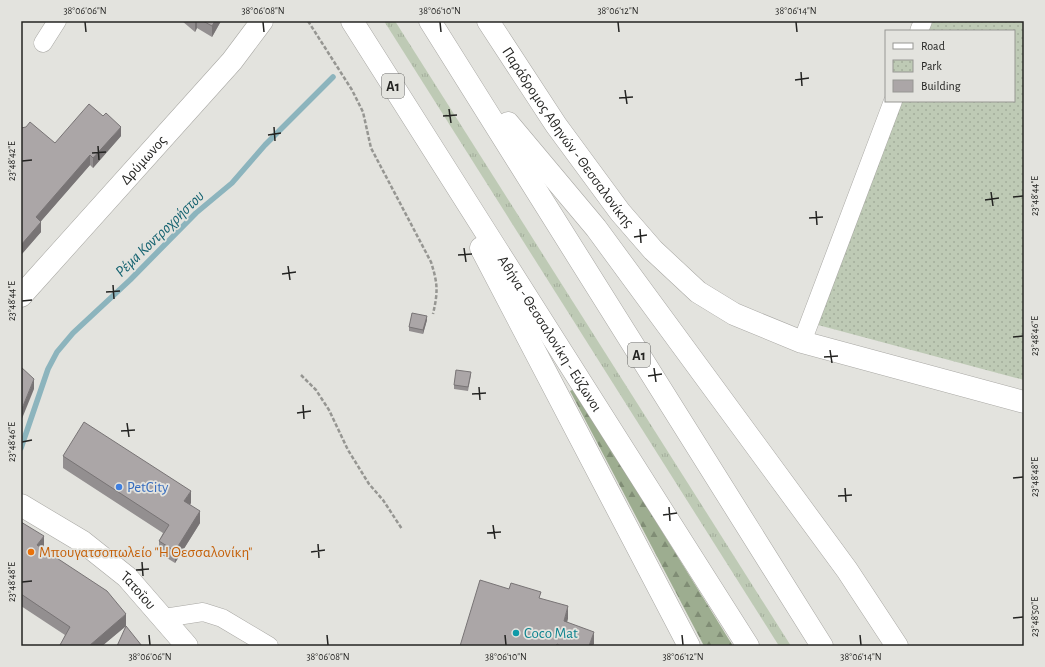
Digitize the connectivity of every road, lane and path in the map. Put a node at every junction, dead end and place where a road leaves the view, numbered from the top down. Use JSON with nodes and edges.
{"nodes":[{"id":1,"x":56,"y":21,"type":"edge"},
{"id":2,"x":262,"y":21,"type":"edge"},
{"id":3,"x":308,"y":21,"type":"edge"},
{"id":4,"x":352,"y":21,"type":"edge"},
{"id":5,"x":430,"y":21,"type":"edge"},
{"id":6,"x":488,"y":21,"type":"edge"},
{"id":7,"x":42,"y":43,"type":"dead end"},
{"id":8,"x":457,"y":63,"type":"junction"},
{"id":9,"x":893,"y":102,"type":"edge"},
{"id":10,"x":434,"y":150,"type":"junction"},
{"id":11,"x":21,"y":296,"type":"edge"},
{"id":12,"x":433,"y":314,"type":"dead end"},
{"id":13,"x":802,"y":342,"type":"junction"},
{"id":14,"x":301,"y":375,"type":"dead end"},
{"id":15,"x":1024,"y":402,"type":"edge"},
{"id":16,"x":21,"y":505,"type":"edge"},
{"id":17,"x":402,"y":529,"type":"dead end"},
{"id":18,"x":164,"y":618,"type":"junction"},
{"id":19,"x":187,"y":646,"type":"edge"},
{"id":20,"x":269,"y":646,"type":"edge"},
{"id":21,"x":689,"y":646,"type":"edge"},
{"id":22,"x":748,"y":646,"type":"edge"},
{"id":23,"x":822,"y":646,"type":"edge"},
{"id":24,"x":897,"y":646,"type":"edge"}],
"edges":[{"from":1,"to":7,"type":"street"},
{"from":2,"to":11,"type":"main road","name":"Δρύμωνος"},
{"from":3,"to":12,"type":"path"},
{"from":4,"to":10,"type":"main road","name":"Αθήνα - Θεσσαλονίκη - Εύζωνοι","number":"Α1"},
{"from":5,"to":8,"type":"main road","number":"Α1"},
{"from":6,"to":13,"type":"main road","name":"Παράδρομος Αθηνών - Θεσσαλονίκης"},
{"from":8,"to":23,"type":"main road","number":"Α1"},
{"from":8,"to":24,"type":"main road"},
{"from":9,"to":13,"type":"street"},
{"from":10,"to":21,"type":"main road"},
{"from":10,"to":22,"type":"main road","name":"Αθήνα - Θεσσαλονίκη - Εύζωνοι","number":"Α1"},
{"from":13,"to":15,"type":"main road","name":"Παράδρομος Αθηνών - Θεσσαλονίκης"},
{"from":14,"to":17,"type":"path"},
{"from":16,"to":18,"type":"main road","name":"Τατοΐου"},
{"from":18,"to":19,"type":"main road","name":"Τατοΐου"},
{"from":18,"to":20,"type":"street"}]}
